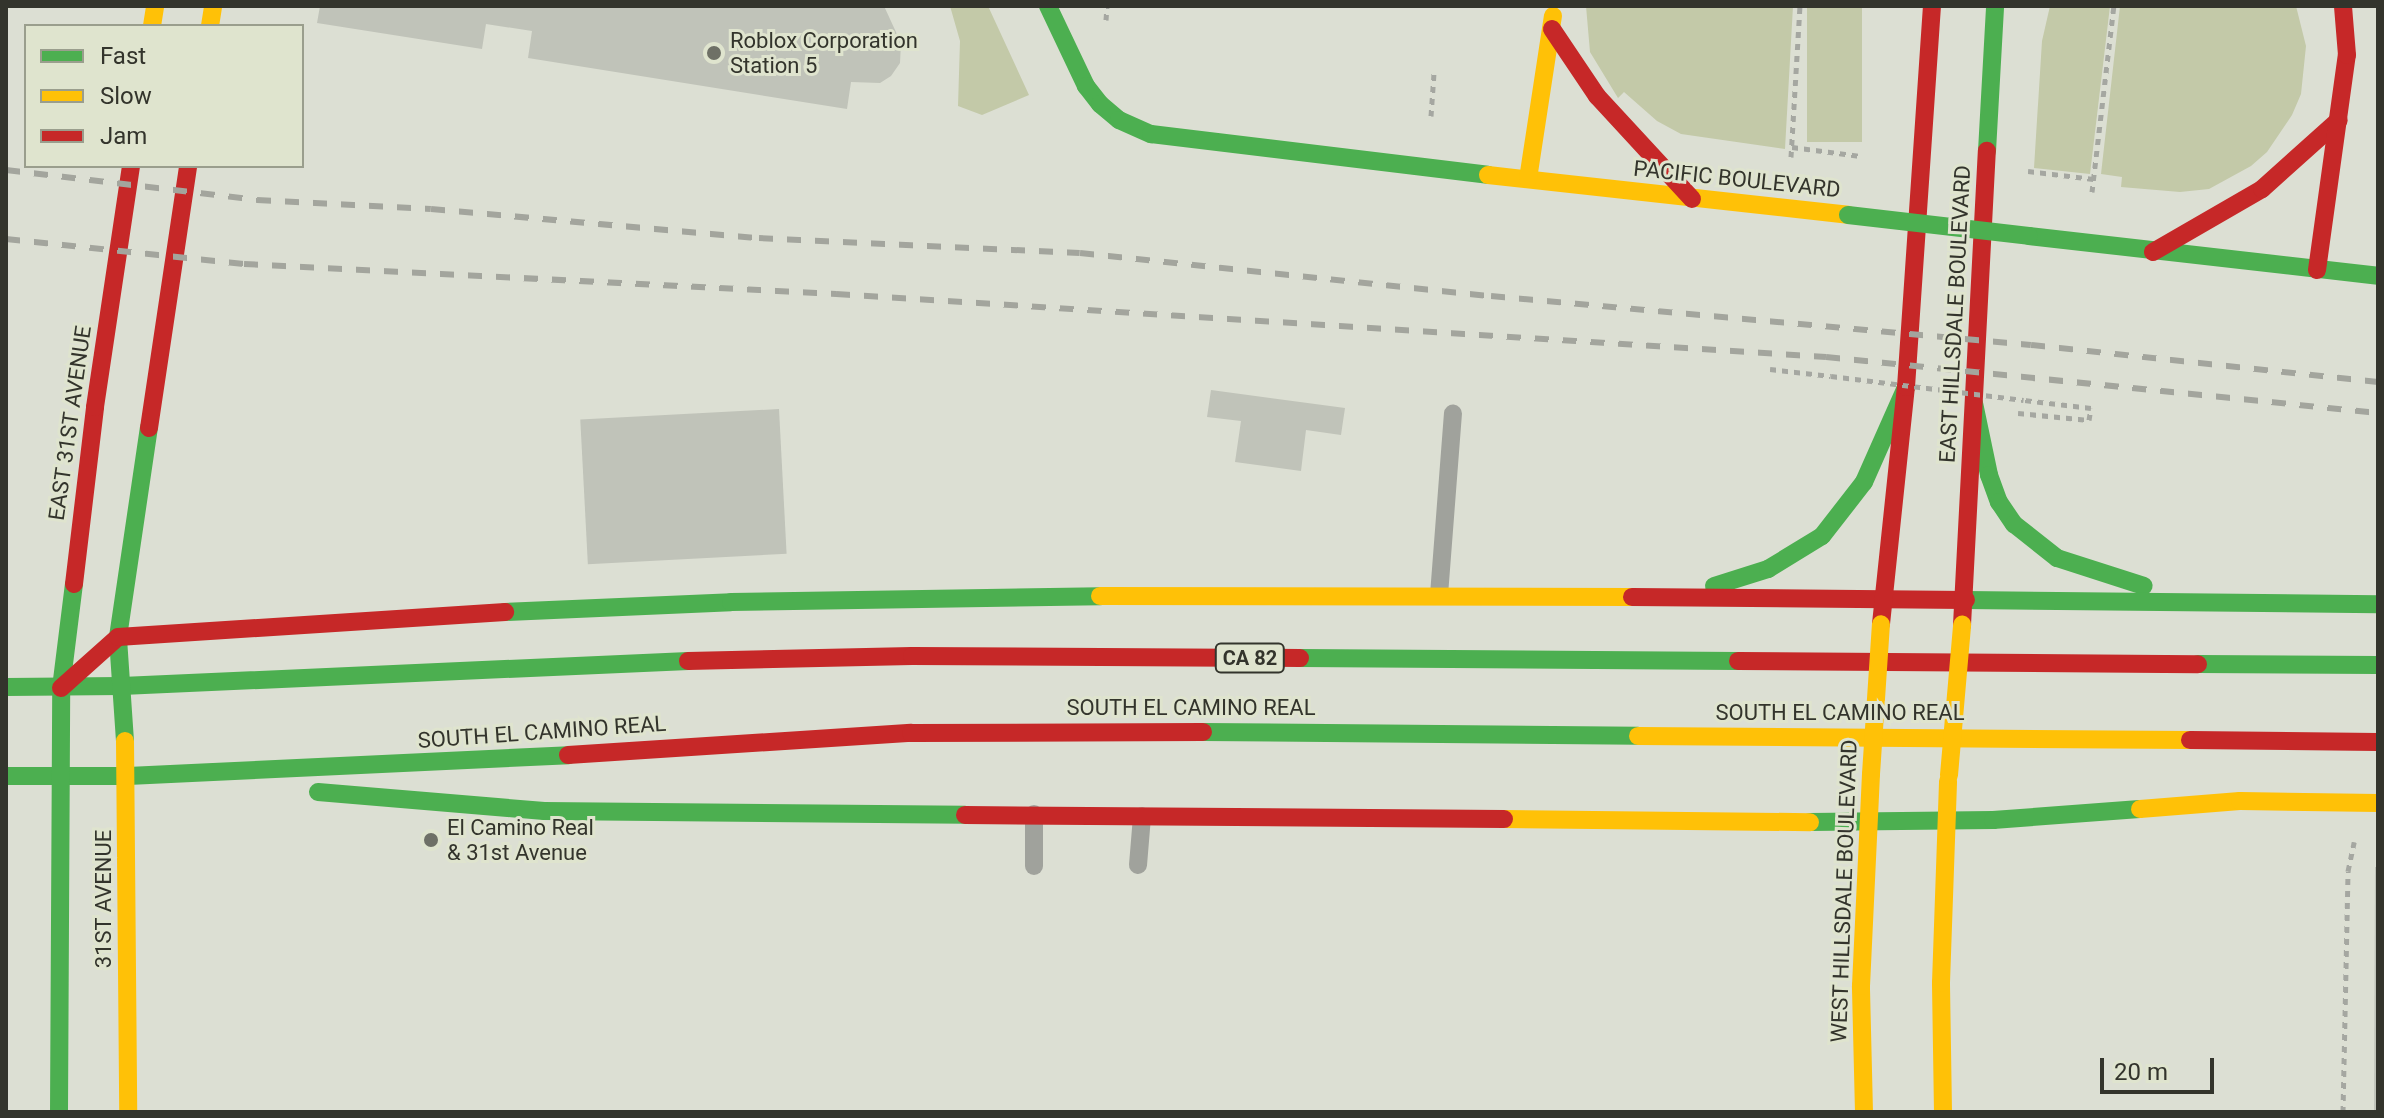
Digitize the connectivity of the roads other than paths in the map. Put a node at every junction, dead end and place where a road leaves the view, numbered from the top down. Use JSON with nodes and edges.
{"nodes":[{"id":1,"x":1048,"y":6,"type":"edge"},
{"id":2,"x":1554,"y":6,"type":"edge"},
{"id":3,"x":1932,"y":6,"type":"edge"},
{"id":4,"x":1995,"y":6,"type":"edge"},
{"id":5,"x":2343,"y":6,"type":"edge"},
{"id":6,"x":1912,"y":22,"type":"dead end"},
{"id":7,"x":1552,"y":29,"type":"junction"},
{"id":8,"x":2011,"y":41,"type":"dead end"},
{"id":9,"x":1990,"y":111,"type":"junction"},
{"id":10,"x":1924,"y":115,"type":"junction"},
{"id":11,"x":2339,"y":120,"type":"junction"},
{"id":12,"x":131,"y":168,"type":"edge"},
{"id":13,"x":188,"y":168,"type":"edge"},
{"id":14,"x":1528,"y":179,"type":"junction"},
{"id":15,"x":1692,"y":199,"type":"junction"},
{"id":16,"x":2153,"y":252,"type":"junction"},
{"id":17,"x":2317,"y":270,"type":"junction"},
{"id":18,"x":2378,"y":276,"type":"edge"},
{"id":19,"x":1906,"y":387,"type":"junction"},
{"id":20,"x":1974,"y":403,"type":"junction"},
{"id":21,"x":1453,"y":414,"type":"dead end"},
{"id":22,"x":1439,"y":595,"type":"junction"},
{"id":23,"x":1674,"y":597,"type":"junction"},
{"id":24,"x":1885,"y":600,"type":"junction"},
{"id":25,"x":1963,"y":600,"type":"junction"},
{"id":26,"x":2213,"y":602,"type":"junction"},
{"id":27,"x":2378,"y":604,"type":"edge"},
{"id":28,"x":1881,"y":624,"type":"joint"},
{"id":29,"x":118,"y":637,"type":"junction"},
{"id":30,"x":2378,"y":665,"type":"edge"},
{"id":31,"x":122,"y":686,"type":"junction"},
{"id":32,"x":6,"y":687,"type":"edge"},
{"id":33,"x":61,"y":688,"type":"junction"},
{"id":34,"x":2378,"y":742,"type":"edge"},
{"id":35,"x":6,"y":776,"type":"edge"},
{"id":36,"x":63,"y":776,"type":"junction"},
{"id":37,"x":128,"y":776,"type":"junction"},
{"id":38,"x":271,"y":788,"type":"dead end"},
{"id":39,"x":302,"y":791,"type":"dead end"},
{"id":40,"x":2378,"y":803,"type":"edge"},
{"id":41,"x":1142,"y":813,"type":"junction"},
{"id":42,"x":1034,"y":814,"type":"junction"},
{"id":43,"x":1867,"y":822,"type":"junction"},
{"id":44,"x":1946,"y":822,"type":"junction"},
{"id":45,"x":1138,"y":865,"type":"dead end"},
{"id":46,"x":1034,"y":866,"type":"dead end"},
{"id":47,"x":59,"y":1112,"type":"edge"},
{"id":48,"x":128,"y":1112,"type":"edge"},
{"id":49,"x":1864,"y":1112,"type":"edge"},
{"id":50,"x":1943,"y":1112,"type":"edge"}],
"edges":[{"from":1,"to":14,"type":"main road","name":"PACIFIC BOULEVARD"},
{"from":2,"to":7,"type":"main road"},
{"from":3,"to":10,"type":"main road","name":"EAST HILLSDALE BOULEVARD"},
{"from":4,"to":9,"type":"main road","name":"EAST HILLSDALE BOULEVARD"},
{"from":5,"to":11,"type":"main road"},
{"from":6,"to":10,"type":"main road"},
{"from":7,"to":14,"type":"main road"},
{"from":7,"to":15,"type":"main road"},
{"from":8,"to":9,"type":"main road"},
{"from":9,"to":20,"type":"main road","name":"EAST HILLSDALE BOULEVARD"},
{"from":10,"to":19,"type":"main road","name":"EAST HILLSDALE BOULEVARD"},
{"from":11,"to":16,"type":"main road"},
{"from":11,"to":17,"type":"main road"},
{"from":12,"to":33,"type":"main road","name":"EAST 31ST AVENUE"},
{"from":13,"to":29,"type":"main road"},
{"from":14,"to":15,"type":"main road","name":"PACIFIC BOULEVARD"},
{"from":15,"to":16,"type":"main road","name":"PACIFIC BOULEVARD","bridge":true},
{"from":16,"to":17,"type":"main road","name":"PACIFIC BOULEVARD"},
{"from":17,"to":18,"type":"main road","name":"PACIFIC BOULEVARD"},
{"from":19,"to":23,"type":"main road"},
{"from":19,"to":24,"type":"main road","name":"EAST HILLSDALE BOULEVARD"},
{"from":20,"to":25,"type":"main road","name":"EAST HILLSDALE BOULEVARD"},
{"from":20,"to":26,"type":"main road"},
{"from":21,"to":22,"type":"lane"},
{"from":22,"to":23,"type":"main road"},
{"from":22,"to":29,"type":"main road"},
{"from":23,"to":24,"type":"main road"},
{"from":24,"to":25,"type":"main road"},
{"from":24,"to":28,"type":"main road","name":"EAST HILLSDALE BOULEVARD"},
{"from":25,"to":26,"type":"main road"},
{"from":25,"to":44,"type":"main road","name":"EAST HILLSDALE BOULEVARD","bridge":true},
{"from":26,"to":27,"type":"main road"},
{"from":28,"to":43,"type":"main road","name":"WEST HILLSDALE BOULEVARD","bridge":true},
{"from":29,"to":31,"type":"main road"},
{"from":29,"to":33,"type":"main road"},
{"from":30,"to":31,"type":"main road","number":"CA 82"},
{"from":31,"to":33,"type":"main road","number":"CA 82"},
{"from":31,"to":37,"type":"main road","name":"31ST AVENUE"},
{"from":32,"to":33,"type":"main road","number":"CA 82"},
{"from":33,"to":36,"type":"main road","name":"31ST AVENUE"},
{"from":34,"to":37,"type":"main road","name":"SOUTH EL CAMINO REAL"},
{"from":35,"to":36,"type":"main road","name":"SOUTH EL CAMINO REAL"},
{"from":36,"to":37,"type":"main road","name":"SOUTH EL CAMINO REAL"},
{"from":36,"to":47,"type":"main road","name":"31ST AVENUE"},
{"from":37,"to":38,"type":"main road"},
{"from":37,"to":48,"type":"main road","name":"31ST AVENUE"},
{"from":39,"to":42,"type":"main road"},
{"from":40,"to":44,"type":"main road"},
{"from":41,"to":42,"type":"main road"},
{"from":41,"to":43,"type":"main road"},
{"from":41,"to":45,"type":"lane"},
{"from":42,"to":46,"type":"lane"},
{"from":43,"to":44,"type":"main road"},
{"from":43,"to":49,"type":"main road","name":"WEST HILLSDALE BOULEVARD"},
{"from":44,"to":50,"type":"main road"}]}
